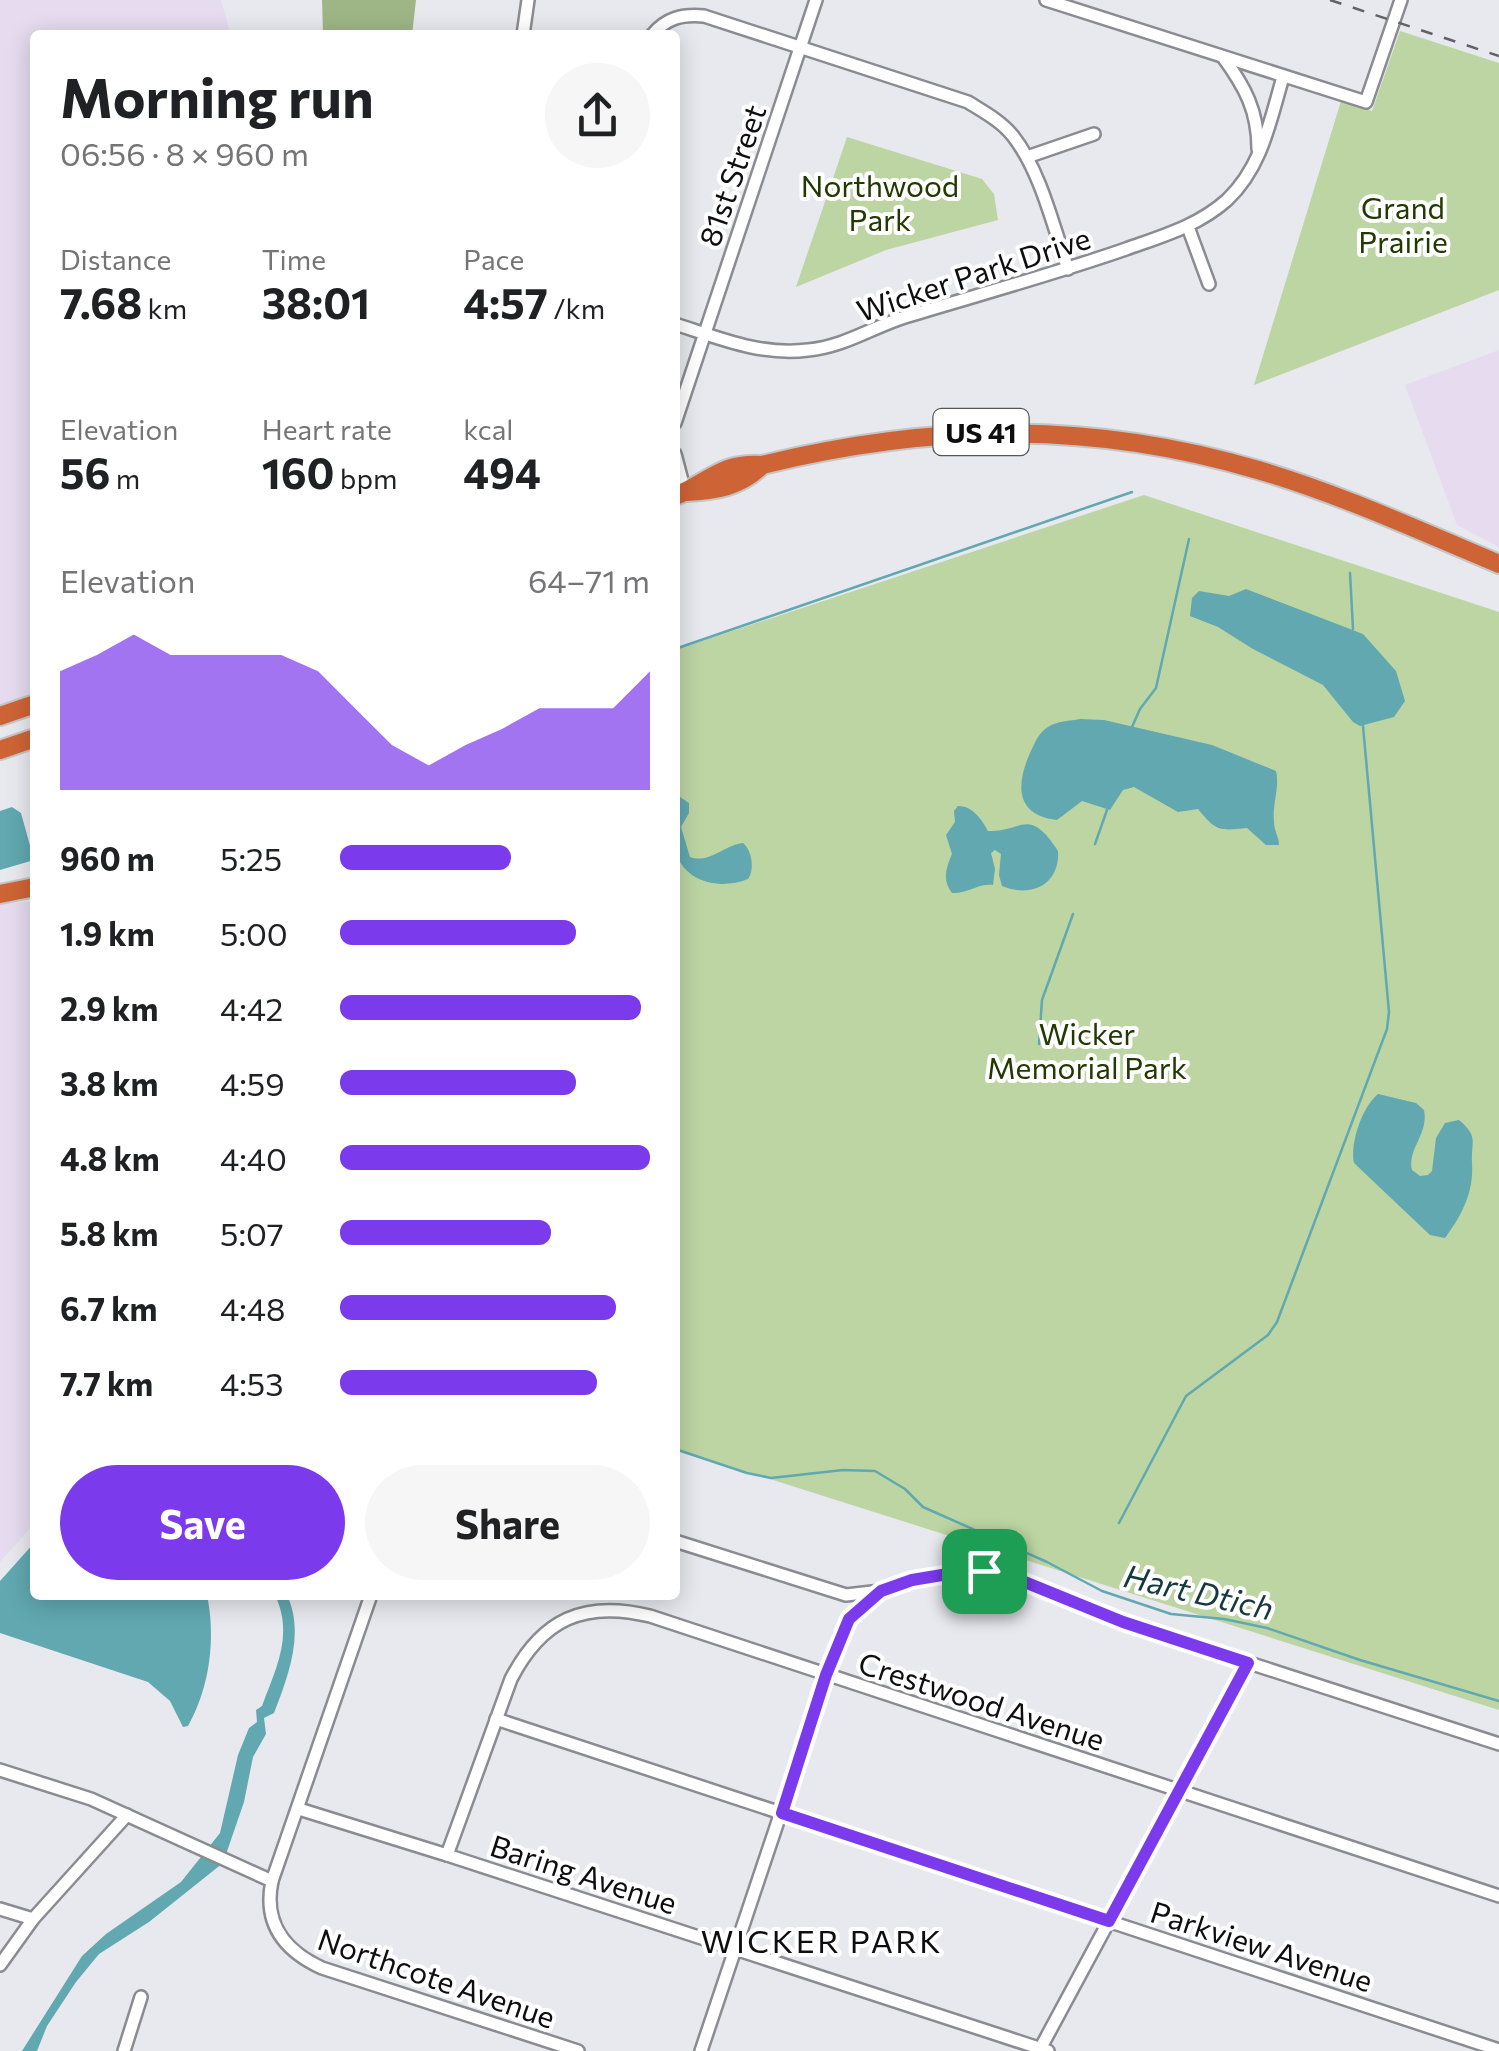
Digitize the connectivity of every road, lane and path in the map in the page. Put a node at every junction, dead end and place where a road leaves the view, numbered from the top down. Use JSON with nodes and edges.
{"nodes":[{"id":1,"x":528,"y":0,"type":"edge"},
{"id":2,"x":816,"y":0,"type":"edge"},
{"id":3,"x":1046,"y":0,"type":"edge"},
{"id":4,"x":1400,"y":0,"type":"edge"},
{"id":5,"x":524,"y":30,"type":"edge"},
{"id":6,"x":657,"y":30,"type":"edge"},
{"id":7,"x":800,"y":48,"type":"junction"},
{"id":8,"x":1220,"y":55,"type":"junction"},
{"id":9,"x":1283,"y":77,"type":"junction"},
{"id":10,"x":1094,"y":134,"type":"dead end"},
{"id":11,"x":1027,"y":157,"type":"junction"},
{"id":12,"x":1258,"y":158,"type":"junction"},
{"id":13,"x":1188,"y":227,"type":"junction"},
{"id":14,"x":1068,"y":269,"type":"junction"},
{"id":15,"x":1209,"y":284,"type":"dead end"},
{"id":16,"x":680,"y":326,"type":"edge"},
{"id":17,"x":704,"y":334,"type":"junction"},
{"id":18,"x":680,"y":408,"type":"edge"},
{"id":19,"x":680,"y":494,"type":"edge"},
{"id":20,"x":1499,"y":564,"type":"edge"},
{"id":21,"x":30,"y":706,"type":"edge"},
{"id":22,"x":0,"y":716,"type":"edge"},
{"id":23,"x":30,"y":740,"type":"edge"},
{"id":24,"x":0,"y":750,"type":"edge"},
{"id":25,"x":30,"y":888,"type":"edge"},
{"id":26,"x":0,"y":894,"type":"edge"},
{"id":27,"x":680,"y":1543,"type":"edge"},
{"id":28,"x":881,"y":1591,"type":"junction"},
{"id":29,"x":369,"y":1600,"type":"edge"},
{"id":30,"x":1248,"y":1663,"type":"junction"},
{"id":31,"x":826,"y":1675,"type":"junction"},
{"id":32,"x":496,"y":1719,"type":"junction"},
{"id":33,"x":1499,"y":1744,"type":"edge"},
{"id":34,"x":0,"y":1770,"type":"edge"},
{"id":35,"x":1179,"y":1791,"type":"junction"},
{"id":36,"x":300,"y":1809,"type":"junction"},
{"id":37,"x":782,"y":1813,"type":"junction"},
{"id":38,"x":127,"y":1815,"type":"junction"},
{"id":39,"x":447,"y":1855,"type":"junction"},
{"id":40,"x":272,"y":1881,"type":"junction"},
{"id":41,"x":1499,"y":1896,"type":"edge"},
{"id":42,"x":0,"y":1909,"type":"edge"},
{"id":43,"x":33,"y":1919,"type":"junction"},
{"id":44,"x":1109,"y":1921,"type":"junction"},
{"id":45,"x":736,"y":1947,"type":"junction"},
{"id":46,"x":0,"y":1965,"type":"edge"},
{"id":47,"x":142,"y":1997,"type":"dead end"},
{"id":48,"x":1043,"y":2050,"type":"edge"},
{"id":49,"x":1499,"y":2050,"type":"edge"},
{"id":50,"x":124,"y":2051,"type":"edge"},
{"id":51,"x":578,"y":2051,"type":"edge"},
{"id":52,"x":701,"y":2051,"type":"edge"}],
"edges":[{"from":1,"to":5,"type":"street"},
{"from":2,"to":7,"type":"street","name":"81st Street"},
{"from":3,"to":8,"type":"street"},
{"from":4,"to":9,"type":"street"},
{"from":6,"to":7,"type":"street"},
{"from":7,"to":11,"type":"street"},
{"from":7,"to":17,"type":"street","name":"81st Street"},
{"from":8,"to":9,"type":"street"},
{"from":8,"to":12,"type":"street"},
{"from":9,"to":12,"type":"street","name":"Wicker Park Drive"},
{"from":10,"to":11,"type":"street"},
{"from":11,"to":14,"type":"street"},
{"from":12,"to":13,"type":"street","name":"Wicker Park Drive"},
{"from":13,"to":14,"type":"street","name":"Wicker Park Drive"},
{"from":13,"to":15,"type":"street"},
{"from":14,"to":17,"type":"street","name":"Wicker Park Drive"},
{"from":16,"to":17,"type":"street","name":"Wicker Park Drive"},
{"from":17,"to":18,"type":"street","name":"81st Street"},
{"from":19,"to":20,"type":"highway","number":"US 41"},
{"from":21,"to":22,"type":"highway"},
{"from":23,"to":24,"type":"highway"},
{"from":25,"to":26,"type":"highway"},
{"from":27,"to":28,"type":"street"},
{"from":28,"to":30,"type":"street"},
{"from":28,"to":31,"type":"street"},
{"from":29,"to":36,"type":"street"},
{"from":30,"to":33,"type":"street"},
{"from":30,"to":35,"type":"street"},
{"from":31,"to":32,"type":"street","name":"Crestwood Avenue"},
{"from":31,"to":35,"type":"street","name":"Crestwood Avenue"},
{"from":31,"to":37,"type":"street"},
{"from":32,"to":37,"type":"street","name":"Parkview Avenue"},
{"from":32,"to":39,"type":"street","name":"Crestwood Avenue"},
{"from":34,"to":38,"type":"street"},
{"from":35,"to":41,"type":"street","name":"Crestwood Avenue"},
{"from":35,"to":44,"type":"street"},
{"from":36,"to":39,"type":"street"},
{"from":36,"to":40,"type":"street"},
{"from":37,"to":44,"type":"street","name":"Parkview Avenue"},
{"from":37,"to":45,"type":"street"},
{"from":38,"to":40,"type":"street"},
{"from":38,"to":43,"type":"street"},
{"from":39,"to":45,"type":"street","name":"Baring Avenue"},
{"from":40,"to":51,"type":"street","name":"Northcote Avenue"},
{"from":42,"to":43,"type":"street"},
{"from":43,"to":46,"type":"street"},
{"from":44,"to":48,"type":"street"},
{"from":44,"to":49,"type":"street","name":"Parkview Avenue"},
{"from":45,"to":48,"type":"street","name":"Baring Avenue"},
{"from":45,"to":52,"type":"street"},
{"from":47,"to":50,"type":"street"}]}
